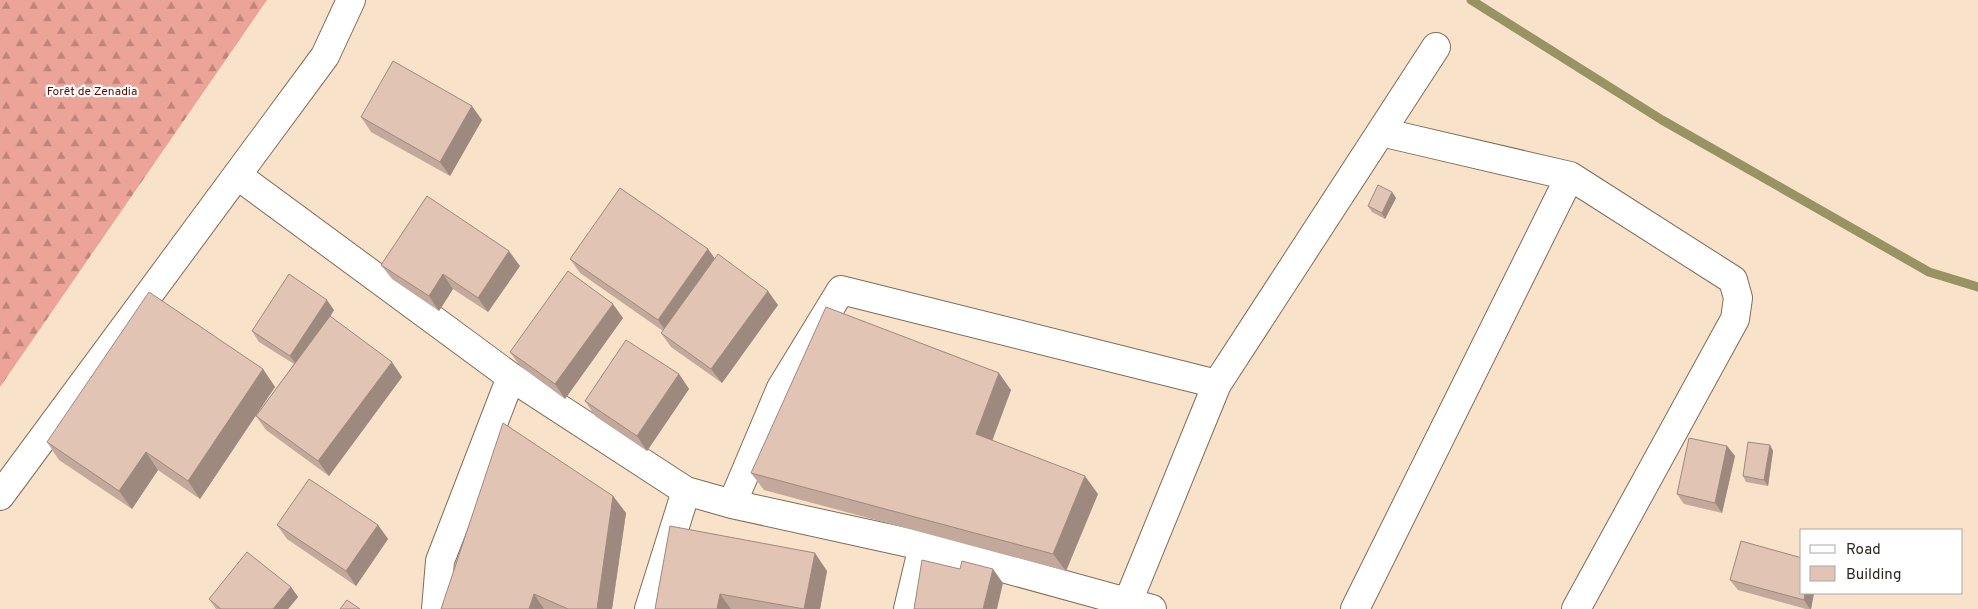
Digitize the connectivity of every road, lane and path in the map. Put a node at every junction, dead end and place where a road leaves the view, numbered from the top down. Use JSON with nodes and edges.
{"nodes":[{"id":1,"x":350,"y":0,"type":"edge"},
{"id":2,"x":1436,"y":47,"type":"dead end"},
{"id":3,"x":1381,"y":132,"type":"junction"},
{"id":4,"x":237,"y":175,"type":"junction"},
{"id":5,"x":1570,"y":176,"type":"junction"},
{"id":6,"x":511,"y":377,"type":"junction"},
{"id":7,"x":1216,"y":384,"type":"junction"},
{"id":8,"x":686,"y":491,"type":"junction"},
{"id":9,"x":0,"y":496,"type":"edge"},
{"id":10,"x":732,"y":504,"type":"junction"},
{"id":11,"x":923,"y":546,"type":"junction"},
{"id":12,"x":1134,"y":607,"type":"edge"},
{"id":13,"x":436,"y":609,"type":"edge"},
{"id":14,"x":649,"y":609,"type":"edge"},
{"id":15,"x":908,"y":609,"type":"edge"},
{"id":16,"x":1355,"y":609,"type":"edge"},
{"id":17,"x":1576,"y":609,"type":"edge"}],
"edges":[{"from":1,"to":4,"type":"street"},
{"from":2,"to":3,"type":"street"},
{"from":3,"to":5,"type":"street"},
{"from":3,"to":7,"type":"street"},
{"from":4,"to":6,"type":"street"},
{"from":4,"to":9,"type":"street"},
{"from":5,"to":16,"type":"street"},
{"from":5,"to":17,"type":"street"},
{"from":6,"to":8,"type":"street"},
{"from":6,"to":13,"type":"street"},
{"from":7,"to":10,"type":"street"},
{"from":7,"to":12,"type":"street"},
{"from":8,"to":10,"type":"street"},
{"from":8,"to":14,"type":"street"},
{"from":10,"to":11,"type":"street"},
{"from":11,"to":12,"type":"street"},
{"from":11,"to":15,"type":"street"}]}
